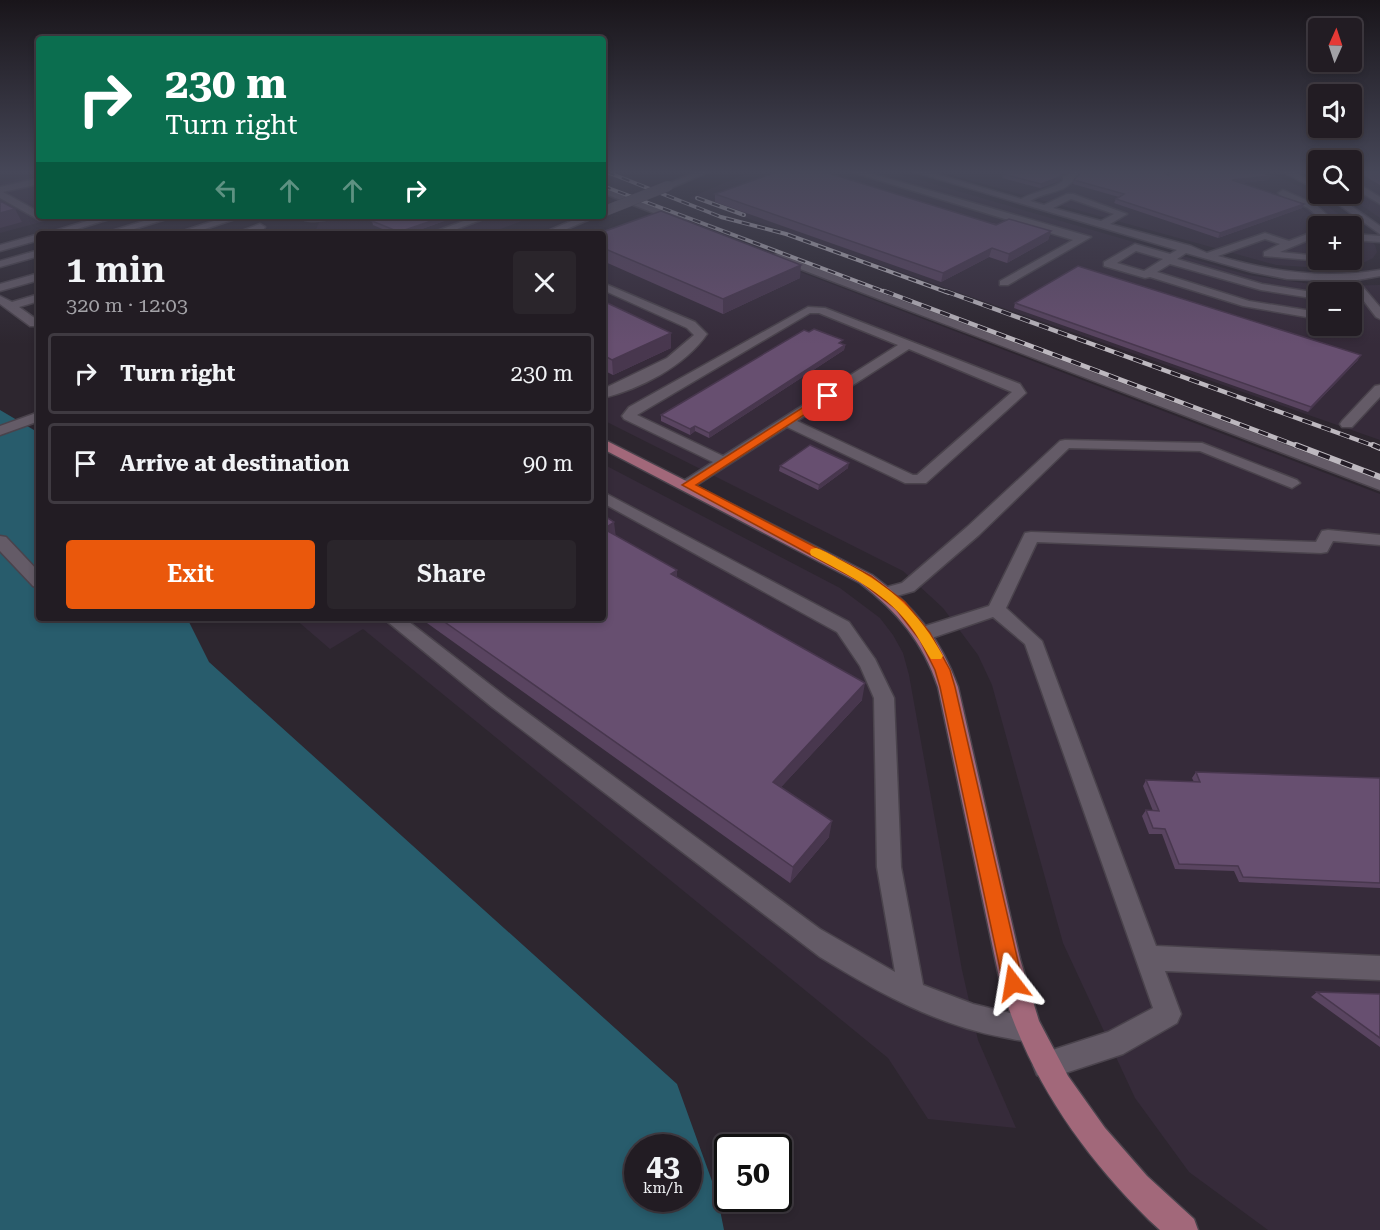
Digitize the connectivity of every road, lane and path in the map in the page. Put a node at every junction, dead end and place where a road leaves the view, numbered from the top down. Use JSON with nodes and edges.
{"nodes":[{"id":1,"x":1050,"y":229,"type":"edge"},
{"id":2,"x":1097,"y":229,"type":"edge"},
{"id":3,"x":1120,"y":229,"type":"edge"},
{"id":4,"x":1308,"y":237,"type":"edge"},
{"id":5,"x":36,"y":238,"type":"edge"},
{"id":6,"x":1362,"y":238,"type":"edge"},
{"id":7,"x":1082,"y":239,"type":"junction"},
{"id":8,"x":1380,"y":239,"type":"edge"},
{"id":9,"x":1289,"y":244,"type":"junction"},
{"id":10,"x":0,"y":248,"type":"edge"},
{"id":11,"x":1186,"y":248,"type":"junction"},
{"id":12,"x":36,"y":254,"type":"edge"},
{"id":13,"x":768,"y":254,"type":"edge"},
{"id":14,"x":1210,"y":255,"type":"junction"},
{"id":15,"x":1308,"y":258,"type":"edge"},
{"id":16,"x":1170,"y":259,"type":"junction"},
{"id":17,"x":0,"y":264,"type":"edge"},
{"id":18,"x":1150,"y":273,"type":"junction"},
{"id":19,"x":1380,"y":273,"type":"edge"},
{"id":20,"x":36,"y":277,"type":"edge"},
{"id":21,"x":1309,"y":277,"type":"junction"},
{"id":22,"x":1348,"y":278,"type":"junction"},
{"id":23,"x":1312,"y":282,"type":"edge"},
{"id":24,"x":1004,"y":283,"type":"dead end"},
{"id":25,"x":606,"y":287,"type":"edge"},
{"id":26,"x":0,"y":288,"type":"edge"},
{"id":27,"x":1308,"y":294,"type":"edge"},
{"id":28,"x":36,"y":298,"type":"edge"},
{"id":29,"x":1375,"y":302,"type":"edge"},
{"id":30,"x":5,"y":303,"type":"edge"},
{"id":31,"x":1308,"y":313,"type":"edge"},
{"id":32,"x":1380,"y":315,"type":"edge"},
{"id":33,"x":36,"y":323,"type":"edge"},
{"id":34,"x":908,"y":344,"type":"junction"},
{"id":35,"x":1380,"y":389,"type":"edge"},
{"id":36,"x":606,"y":393,"type":"edge"},
{"id":37,"x":36,"y":417,"type":"edge"},
{"id":38,"x":788,"y":422,"type":"junction"},
{"id":39,"x":1347,"y":424,"type":"dead end"},
{"id":40,"x":0,"y":431,"type":"edge"},
{"id":41,"x":606,"y":446,"type":"edge"},
{"id":42,"x":724,"y":462,"type":"junction"},
{"id":43,"x":1292,"y":483,"type":"dead end"},
{"id":44,"x":687,"y":485,"type":"junction"},
{"id":45,"x":1380,"y":485,"type":"edge"},
{"id":46,"x":606,"y":498,"type":"edge"},
{"id":47,"x":1380,"y":540,"type":"edge"},
{"id":48,"x":0,"y":541,"type":"edge"},
{"id":49,"x":36,"y":579,"type":"edge"},
{"id":50,"x":886,"y":593,"type":"junction"},
{"id":51,"x":996,"y":610,"type":"junction"},
{"id":52,"x":396,"y":621,"type":"edge"},
{"id":53,"x":923,"y":634,"type":"junction"},
{"id":54,"x":1147,"y":958,"type":"junction"},
{"id":55,"x":1380,"y":968,"type":"edge"},
{"id":56,"x":911,"y":993,"type":"junction"},
{"id":57,"x":1029,"y":1029,"type":"junction"},
{"id":58,"x":1047,"y":1065,"type":"junction"},
{"id":59,"x":1183,"y":1230,"type":"edge"}],
"edges":[{"from":1,"to":7,"type":"street"},
{"from":2,"to":7,"type":"street"},
{"from":3,"to":11,"type":"street"},
{"from":4,"to":9,"type":"street"},
{"from":5,"to":10,"type":"street"},
{"from":6,"to":8,"type":"street"},
{"from":7,"to":24,"type":"street"},
{"from":9,"to":14,"type":"street"},
{"from":9,"to":15,"type":"street"},
{"from":11,"to":14,"type":"street"},
{"from":11,"to":16,"type":"street"},
{"from":12,"to":17,"type":"street"},
{"from":13,"to":45,"type":"street"},
{"from":14,"to":21,"type":"street"},
{"from":16,"to":18,"type":"street"},
{"from":16,"to":18,"type":"street"},
{"from":16,"to":27,"type":"street"},
{"from":18,"to":31,"type":"street"},
{"from":19,"to":22,"type":"street"},
{"from":20,"to":26,"type":"street"},
{"from":21,"to":22,"type":"street"},
{"from":21,"to":23,"type":"street"},
{"from":22,"to":29,"type":"street"},
{"from":25,"to":36,"type":"street"},
{"from":28,"to":30,"type":"street"},
{"from":29,"to":32,"type":"street"},
{"from":30,"to":33,"type":"street"},
{"from":34,"to":38,"type":"street"},
{"from":34,"to":38,"type":"street"},
{"from":34,"to":42,"type":"street"},
{"from":35,"to":39,"type":"street"},
{"from":37,"to":40,"type":"street"},
{"from":38,"to":42,"type":"street"},
{"from":41,"to":44,"type":"main road"},
{"from":42,"to":44,"type":"street"},
{"from":43,"to":50,"type":"street"},
{"from":44,"to":50,"type":"main road"},
{"from":46,"to":56,"type":"street"},
{"from":47,"to":51,"type":"street"},
{"from":48,"to":49,"type":"street"},
{"from":50,"to":53,"type":"main road"},
{"from":51,"to":53,"type":"street"},
{"from":51,"to":54,"type":"street"},
{"from":52,"to":56,"type":"street"},
{"from":53,"to":57,"type":"main road"},
{"from":54,"to":55,"type":"street"},
{"from":54,"to":58,"type":"street"},
{"from":56,"to":57,"type":"street"},
{"from":57,"to":58,"type":"main road"},
{"from":58,"to":59,"type":"main road"}]}
